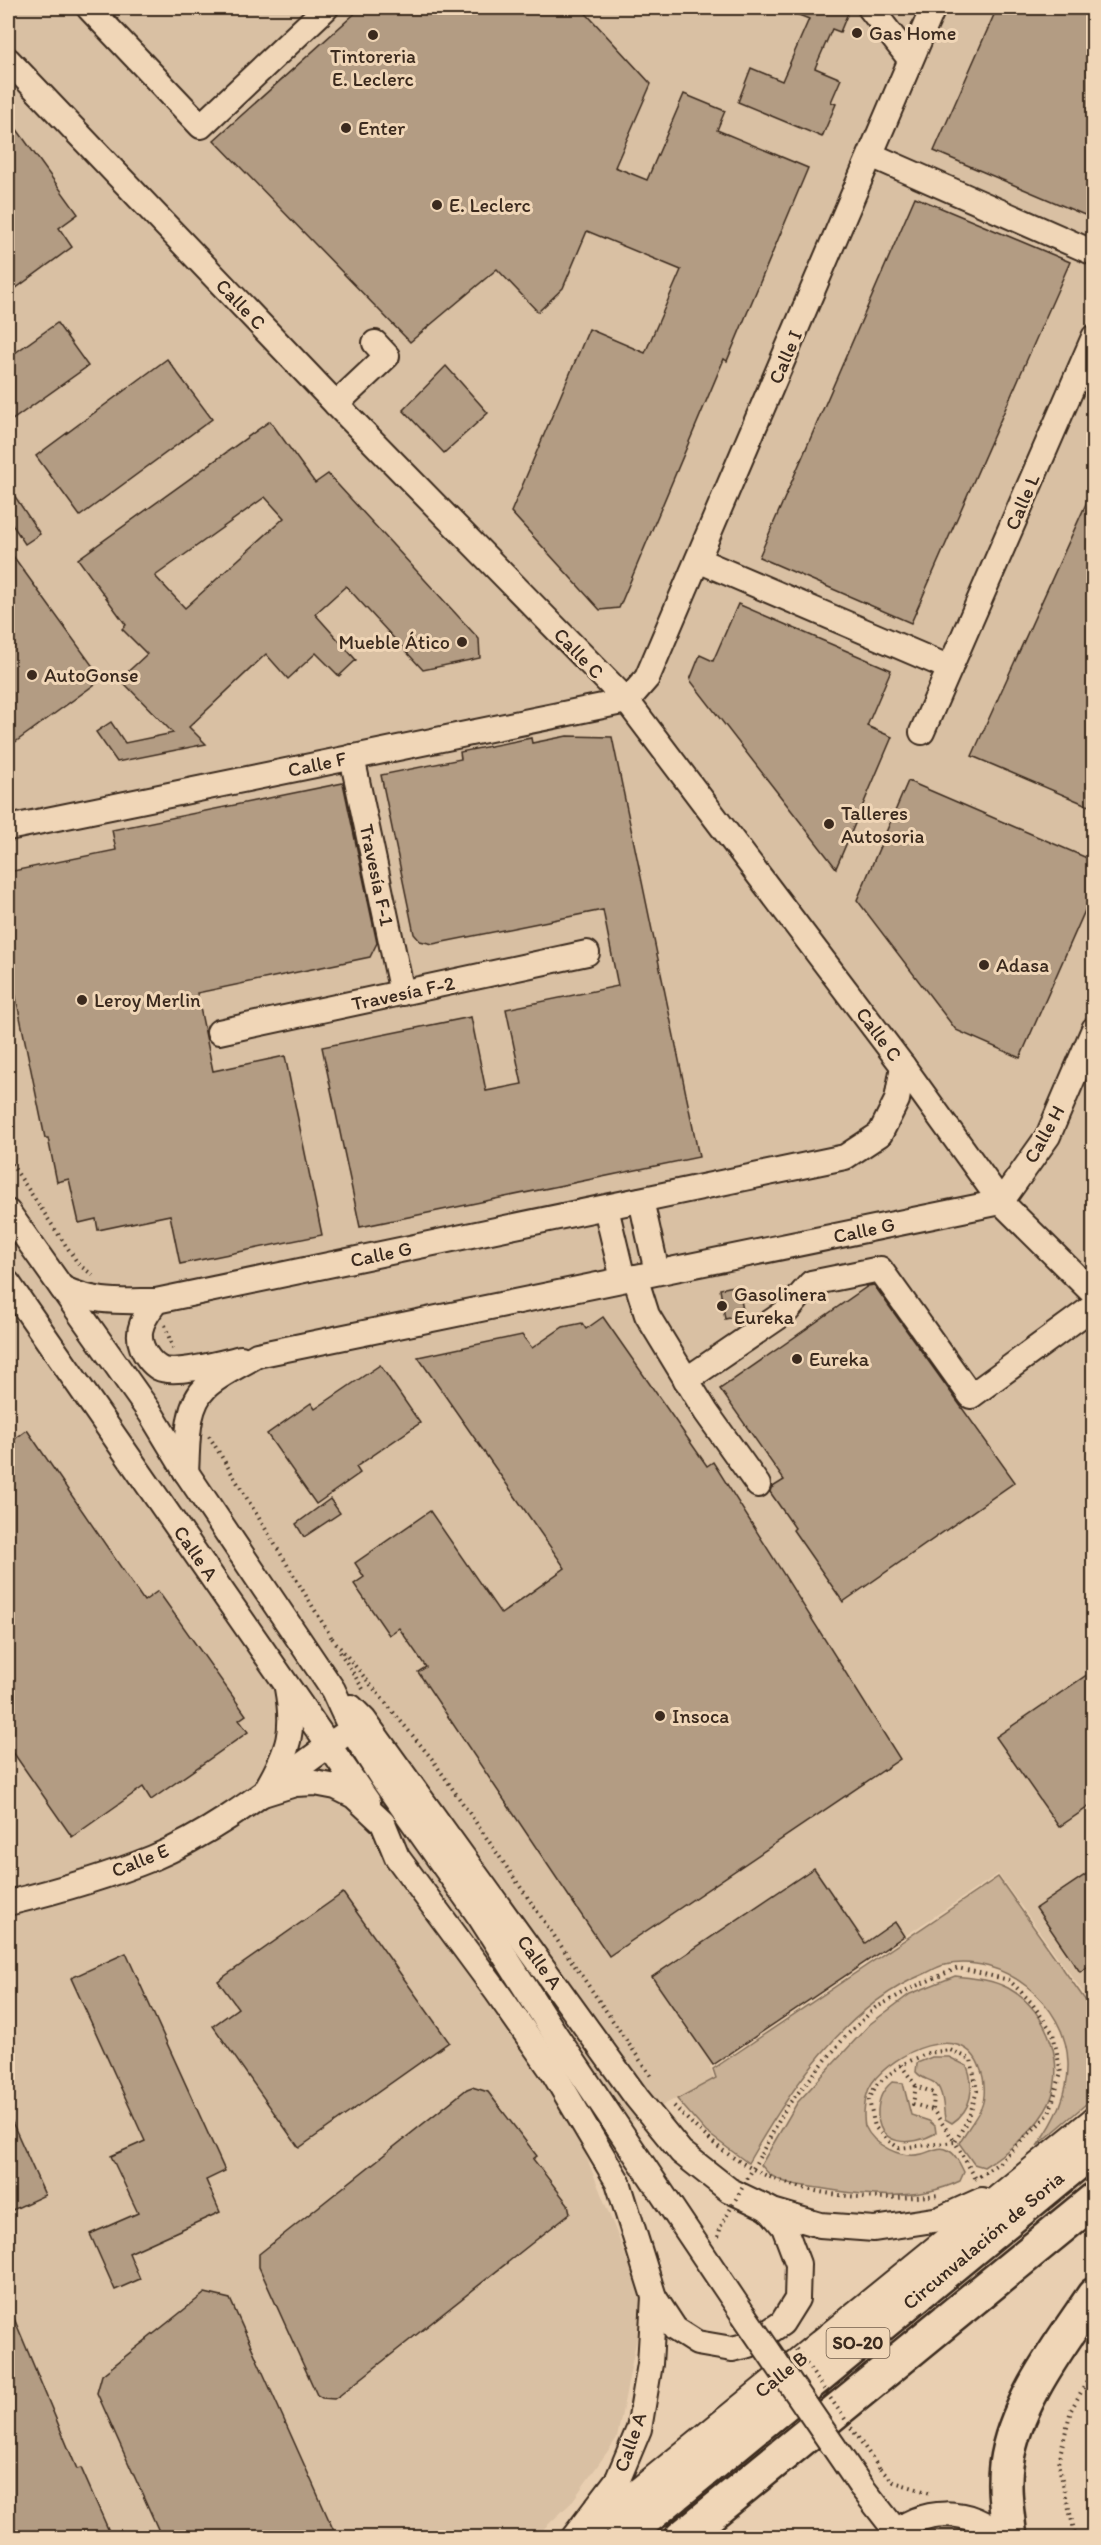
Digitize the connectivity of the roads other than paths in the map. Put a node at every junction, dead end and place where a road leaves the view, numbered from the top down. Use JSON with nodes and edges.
{"nodes":[{"id":1,"x":89,"y":8,"type":"edge"},
{"id":2,"x":326,"y":8,"type":"edge"},
{"id":3,"x":870,"y":8,"type":"edge"},
{"id":4,"x":933,"y":8,"type":"edge"},
{"id":5,"x":910,"y":59,"type":"junction"},
{"id":6,"x":8,"y":60,"type":"edge"},
{"id":7,"x":871,"y":155,"type":"junction"},
{"id":8,"x":1094,"y":253,"type":"edge"},
{"id":9,"x":1094,"y":337,"type":"edge"},
{"id":10,"x":375,"y":343,"type":"dead end"},
{"id":11,"x":336,"y":404,"type":"junction"},
{"id":12,"x":698,"y":560,"type":"junction"},
{"id":13,"x":950,"y":668,"type":"junction"},
{"id":14,"x":627,"y":701,"type":"junction"},
{"id":15,"x":922,"y":732,"type":"dead end"},
{"id":16,"x":352,"y":757,"type":"junction"},
{"id":17,"x":8,"y":828,"type":"edge"},
{"id":18,"x":587,"y":953,"type":"dead end"},
{"id":19,"x":402,"y":993,"type":"junction"},
{"id":20,"x":1094,"y":1029,"type":"edge"},
{"id":21,"x":219,"y":1032,"type":"dead end"},
{"id":22,"x":903,"y":1066,"type":"junction"},
{"id":23,"x":641,"y":1200,"type":"junction"},
{"id":24,"x":1001,"y":1202,"type":"junction"},
{"id":25,"x":606,"y":1208,"type":"junction"},
{"id":26,"x":8,"y":1212,"type":"edge"},
{"id":27,"x":639,"y":1276,"type":"junction"},
{"id":28,"x":8,"y":1283,"type":"edge"},
{"id":29,"x":62,"y":1288,"type":"junction"},
{"id":30,"x":1094,"y":1294,"type":"edge"},
{"id":31,"x":156,"y":1301,"type":"junction"},
{"id":32,"x":1094,"y":1306,"type":"edge"},
{"id":33,"x":257,"y":1355,"type":"junction"},
{"id":34,"x":686,"y":1380,"type":"junction"},
{"id":35,"x":186,"y":1472,"type":"junction"},
{"id":36,"x":758,"y":1485,"type":"dead end"},
{"id":37,"x":285,"y":1680,"type":"junction"},
{"id":38,"x":333,"y":1690,"type":"junction"},
{"id":39,"x":351,"y":1729,"type":"junction"},
{"id":40,"x":328,"y":1745,"type":"junction"},
{"id":41,"x":263,"y":1794,"type":"junction"},
{"id":42,"x":383,"y":1823,"type":"junction"},
{"id":43,"x":8,"y":1903,"type":"edge"},
{"id":44,"x":555,"y":2034,"type":"junction"},
{"id":45,"x":1094,"y":2119,"type":"edge"},
{"id":46,"x":1094,"y":2149,"type":"edge"},
{"id":47,"x":1009,"y":2189,"type":"junction"},
{"id":48,"x":1094,"y":2200,"type":"edge"},
{"id":49,"x":768,"y":2210,"type":"junction"},
{"id":50,"x":1094,"y":2295,"type":"edge"},
{"id":51,"x":654,"y":2297,"type":"junction"},
{"id":52,"x":893,"y":2534,"type":"edge"},
{"id":53,"x":573,"y":2538,"type":"edge"},
{"id":54,"x":580,"y":2538,"type":"edge"},
{"id":55,"x":622,"y":2538,"type":"edge"},
{"id":56,"x":681,"y":2538,"type":"edge"},
{"id":57,"x":1001,"y":2538,"type":"edge"},
{"id":58,"x":1011,"y":2538,"type":"edge"}],
"edges":[{"from":1,"to":2,"type":"street"},
{"from":3,"to":5,"type":"street"},
{"from":4,"to":5,"type":"street","name":"Calle I"},
{"from":5,"to":7,"type":"street","name":"Calle I"},
{"from":6,"to":11,"type":"street","name":"Calle C"},
{"from":7,"to":8,"type":"street"},
{"from":7,"to":12,"type":"street","name":"Calle I"},
{"from":9,"to":13,"type":"street","name":"Calle L"},
{"from":10,"to":11,"type":"street"},
{"from":11,"to":14,"type":"street","name":"Calle C"},
{"from":12,"to":13,"type":"street"},
{"from":12,"to":14,"type":"street","name":"Calle I"},
{"from":13,"to":15,"type":"street","name":"Calle L"},
{"from":14,"to":16,"type":"street","name":"Calle F"},
{"from":14,"to":22,"type":"street","name":"Calle C"},
{"from":16,"to":17,"type":"street","name":"Calle F"},
{"from":16,"to":19,"type":"street","name":"Travesía F-1"},
{"from":18,"to":19,"type":"street","name":"Travesía F-2"},
{"from":19,"to":21,"type":"street","name":"Travesía F-2"},
{"from":20,"to":24,"type":"street","name":"Calle H"},
{"from":22,"to":23,"type":"street","name":"Calle G"},
{"from":22,"to":24,"type":"street","name":"Calle C"},
{"from":23,"to":25,"type":"street","name":"Calle G"},
{"from":23,"to":27,"type":"street"},
{"from":24,"to":27,"type":"street","name":"Calle G"},
{"from":24,"to":30,"type":"street","name":"Calle C"},
{"from":25,"to":27,"type":"street"},
{"from":25,"to":31,"type":"street","name":"Calle G"},
{"from":26,"to":29,"type":"street","name":"Calle A"},
{"from":27,"to":33,"type":"street","name":"Calle G"},
{"from":27,"to":34,"type":"street"},
{"from":28,"to":37,"type":"street","name":"Calle A"},
{"from":29,"to":31,"type":"street","name":"Calle G"},
{"from":29,"to":35,"type":"street","name":"Calle A"},
{"from":31,"to":33,"type":"street","name":"Calle G"},
{"from":32,"to":34,"type":"street"},
{"from":33,"to":35,"type":"street","name":"Calle G"},
{"from":34,"to":36,"type":"street"},
{"from":35,"to":38,"type":"street","name":"Calle A"},
{"from":37,"to":40,"type":"street","name":"Calle A"},
{"from":37,"to":41,"type":"street","name":"Calle E"},
{"from":38,"to":39,"type":"street","name":"Calle A"},
{"from":38,"to":49,"type":"street","name":"Calle A"},
{"from":39,"to":40,"type":"street","name":"Calle E"},
{"from":39,"to":44,"type":"street","name":"Calle A"},
{"from":40,"to":41,"type":"street","name":"Calle E"},
{"from":40,"to":42,"type":"street","name":"Calle A"},
{"from":41,"to":42,"type":"street","name":"Calle E"},
{"from":41,"to":43,"type":"street","name":"Calle E"},
{"from":42,"to":44,"type":"street","name":"Calle A"},
{"from":42,"to":51,"type":"street","name":"Calle A"},
{"from":44,"to":52,"type":"street","name":"Calle A","bridge":true},
{"from":45,"to":47,"type":"street","name":"Calle B"},
{"from":46,"to":55,"type":"highway","name":"Circunvalación de Soria","number":"SO-20"},
{"from":47,"to":49,"type":"street","name":"Calle A"},
{"from":47,"to":54,"type":"street","name":"Calle B"},
{"from":48,"to":56,"type":"highway","name":"Circunvalación de Soria","number":"SO-20"},
{"from":49,"to":51,"type":"street","name":"Calle A"},
{"from":50,"to":58,"type":"highway"},
{"from":51,"to":53,"type":"street","name":"Calle A"},
{"from":52,"to":57,"type":"street"}]}
